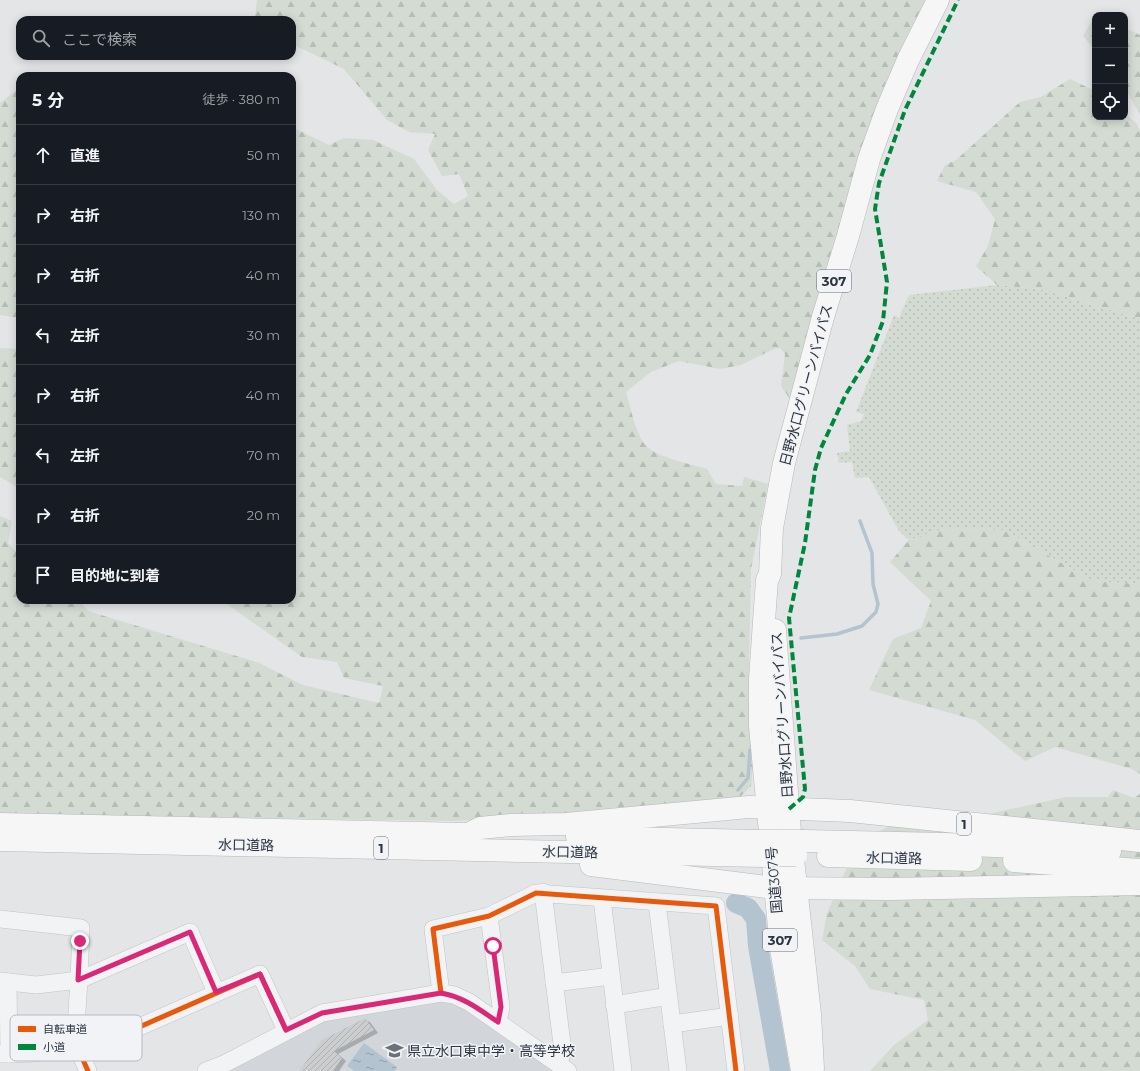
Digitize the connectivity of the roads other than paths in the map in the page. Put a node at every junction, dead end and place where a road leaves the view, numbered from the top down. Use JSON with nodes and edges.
{"nodes":[{"id":1,"x":938,"y":0,"type":"edge"},
{"id":2,"x":770,"y":574,"type":"junction"},
{"id":3,"x":764,"y":772,"type":"junction"},
{"id":4,"x":778,"y":808,"type":"junction"},
{"id":5,"x":730,"y":809,"type":"junction"},
{"id":6,"x":0,"y":824,"type":"edge"},
{"id":7,"x":468,"y":834,"type":"junction"},
{"id":8,"x":0,"y":840,"type":"edge"},
{"id":9,"x":1140,"y":841,"type":"edge"},
{"id":10,"x":760,"y":848,"type":"junction"},
{"id":11,"x":805,"y":848,"type":"junction"},
{"id":12,"x":483,"y":850,"type":"junction"},
{"id":13,"x":1140,"y":854,"type":"edge"},
{"id":14,"x":1140,"y":870,"type":"edge"},
{"id":15,"x":1140,"y":884,"type":"edge"},
{"id":16,"x":775,"y":888,"type":"junction"},
{"id":17,"x":797,"y":889,"type":"junction"},
{"id":18,"x":544,"y":892,"type":"junction"},
{"id":19,"x":602,"y":899,"type":"junction"},
{"id":20,"x":657,"y":903,"type":"junction"},
{"id":21,"x":489,"y":916,"type":"junction"},
{"id":22,"x":0,"y":919,"type":"edge"},
{"id":23,"x":611,"y":976,"type":"junction"},
{"id":24,"x":78,"y":980,"type":"junction"},
{"id":25,"x":4,"y":982,"type":"edge"},
{"id":26,"x":554,"y":983,"type":"junction"},
{"id":27,"x":216,"y":992,"type":"junction"},
{"id":28,"x":441,"y":993,"type":"junction"},
{"id":29,"x":669,"y":996,"type":"junction"},
{"id":30,"x":614,"y":1004,"type":"junction"},
{"id":31,"x":76,"y":1015,"type":"edge"},
{"id":32,"x":730,"y":1016,"type":"junction"},
{"id":33,"x":498,"y":1022,"type":"junction"},
{"id":34,"x":672,"y":1024,"type":"junction"},
{"id":35,"x":142,"y":1025,"type":"edge"},
{"id":36,"x":286,"y":1030,"type":"junction"},
{"id":37,"x":5,"y":1054,"type":"edge"},
{"id":38,"x":84,"y":1061,"type":"edge"},
{"id":39,"x":563,"y":1068,"type":"edge"},
{"id":40,"x":88,"y":1071,"type":"edge"},
{"id":41,"x":206,"y":1071,"type":"edge"},
{"id":42,"x":623,"y":1071,"type":"edge"},
{"id":43,"x":678,"y":1071,"type":"edge"},
{"id":44,"x":736,"y":1071,"type":"edge"},
{"id":45,"x":802,"y":1071,"type":"edge"},
{"id":46,"x":813,"y":1071,"type":"edge"}],
"edges":[{"from":1,"to":2,"type":"highway","name":"日野水口グリーンバイパス","number":"307"},
{"from":2,"to":3,"type":"highway","name":"日野水口グリーンバイパス","number":"307"},
{"from":2,"to":4,"type":"highway","name":"日野水口グリーンバイパス","number":"307"},
{"from":3,"to":4,"type":"highway","name":"日野水口グリーンバイパス","number":"307"},
{"from":3,"to":5,"type":"highway"},
{"from":4,"to":5,"type":"highway","number":"1"},
{"from":4,"to":9,"type":"highway","number":"1"},
{"from":4,"to":16,"type":"highway","name":"国道307号","number":"307"},
{"from":4,"to":17,"type":"highway","name":"国道307号","number":"307"},
{"from":5,"to":7,"type":"highway","number":"1"},
{"from":6,"to":7,"type":"highway","name":"水口道路","number":"1"},
{"from":7,"to":10,"type":"highway","name":"水口道路","number":"1"},
{"from":8,"to":12,"type":"highway","name":"水口道路","number":"1"},
{"from":10,"to":11,"type":"highway","name":"水口道路","number":"1","bridge":true},
{"from":10,"to":12,"type":"highway","name":"水口道路","number":"1"},
{"from":11,"to":13,"type":"highway","name":"水口道路","number":"1"},
{"from":11,"to":14,"type":"highway","name":"水口道路","number":"1"},
{"from":12,"to":16,"type":"highway","number":"1"},
{"from":15,"to":17,"type":"highway","number":"1"},
{"from":16,"to":17,"type":"highway","number":"1"},
{"from":16,"to":45,"type":"highway","name":"国道307号","number":"307"},
{"from":17,"to":46,"type":"highway","name":"国道307号","number":"307"},
{"from":18,"to":19,"type":"street"},
{"from":18,"to":21,"type":"street"},
{"from":18,"to":26,"type":"street"},
{"from":19,"to":20,"type":"street"},
{"from":19,"to":23,"type":"street"},
{"from":20,"to":29,"type":"street"},
{"from":20,"to":32,"type":"street"},
{"from":21,"to":28,"type":"street"},
{"from":21,"to":33,"type":"street"},
{"from":22,"to":24,"type":"street"},
{"from":23,"to":26,"type":"street"},
{"from":23,"to":30,"type":"street"},
{"from":24,"to":25,"type":"street"},
{"from":24,"to":27,"type":"street"},
{"from":24,"to":31,"type":"street"},
{"from":25,"to":37,"type":"street"},
{"from":26,"to":39,"type":"street"},
{"from":27,"to":35,"type":"street"},
{"from":27,"to":36,"type":"street"},
{"from":28,"to":33,"type":"street"},
{"from":28,"to":36,"type":"street"},
{"from":29,"to":30,"type":"street"},
{"from":29,"to":34,"type":"street"},
{"from":30,"to":42,"type":"street"},
{"from":32,"to":34,"type":"street"},
{"from":32,"to":44,"type":"street"},
{"from":33,"to":39,"type":"street"},
{"from":34,"to":43,"type":"street"},
{"from":36,"to":41,"type":"street"},
{"from":38,"to":40,"type":"street"}]}
